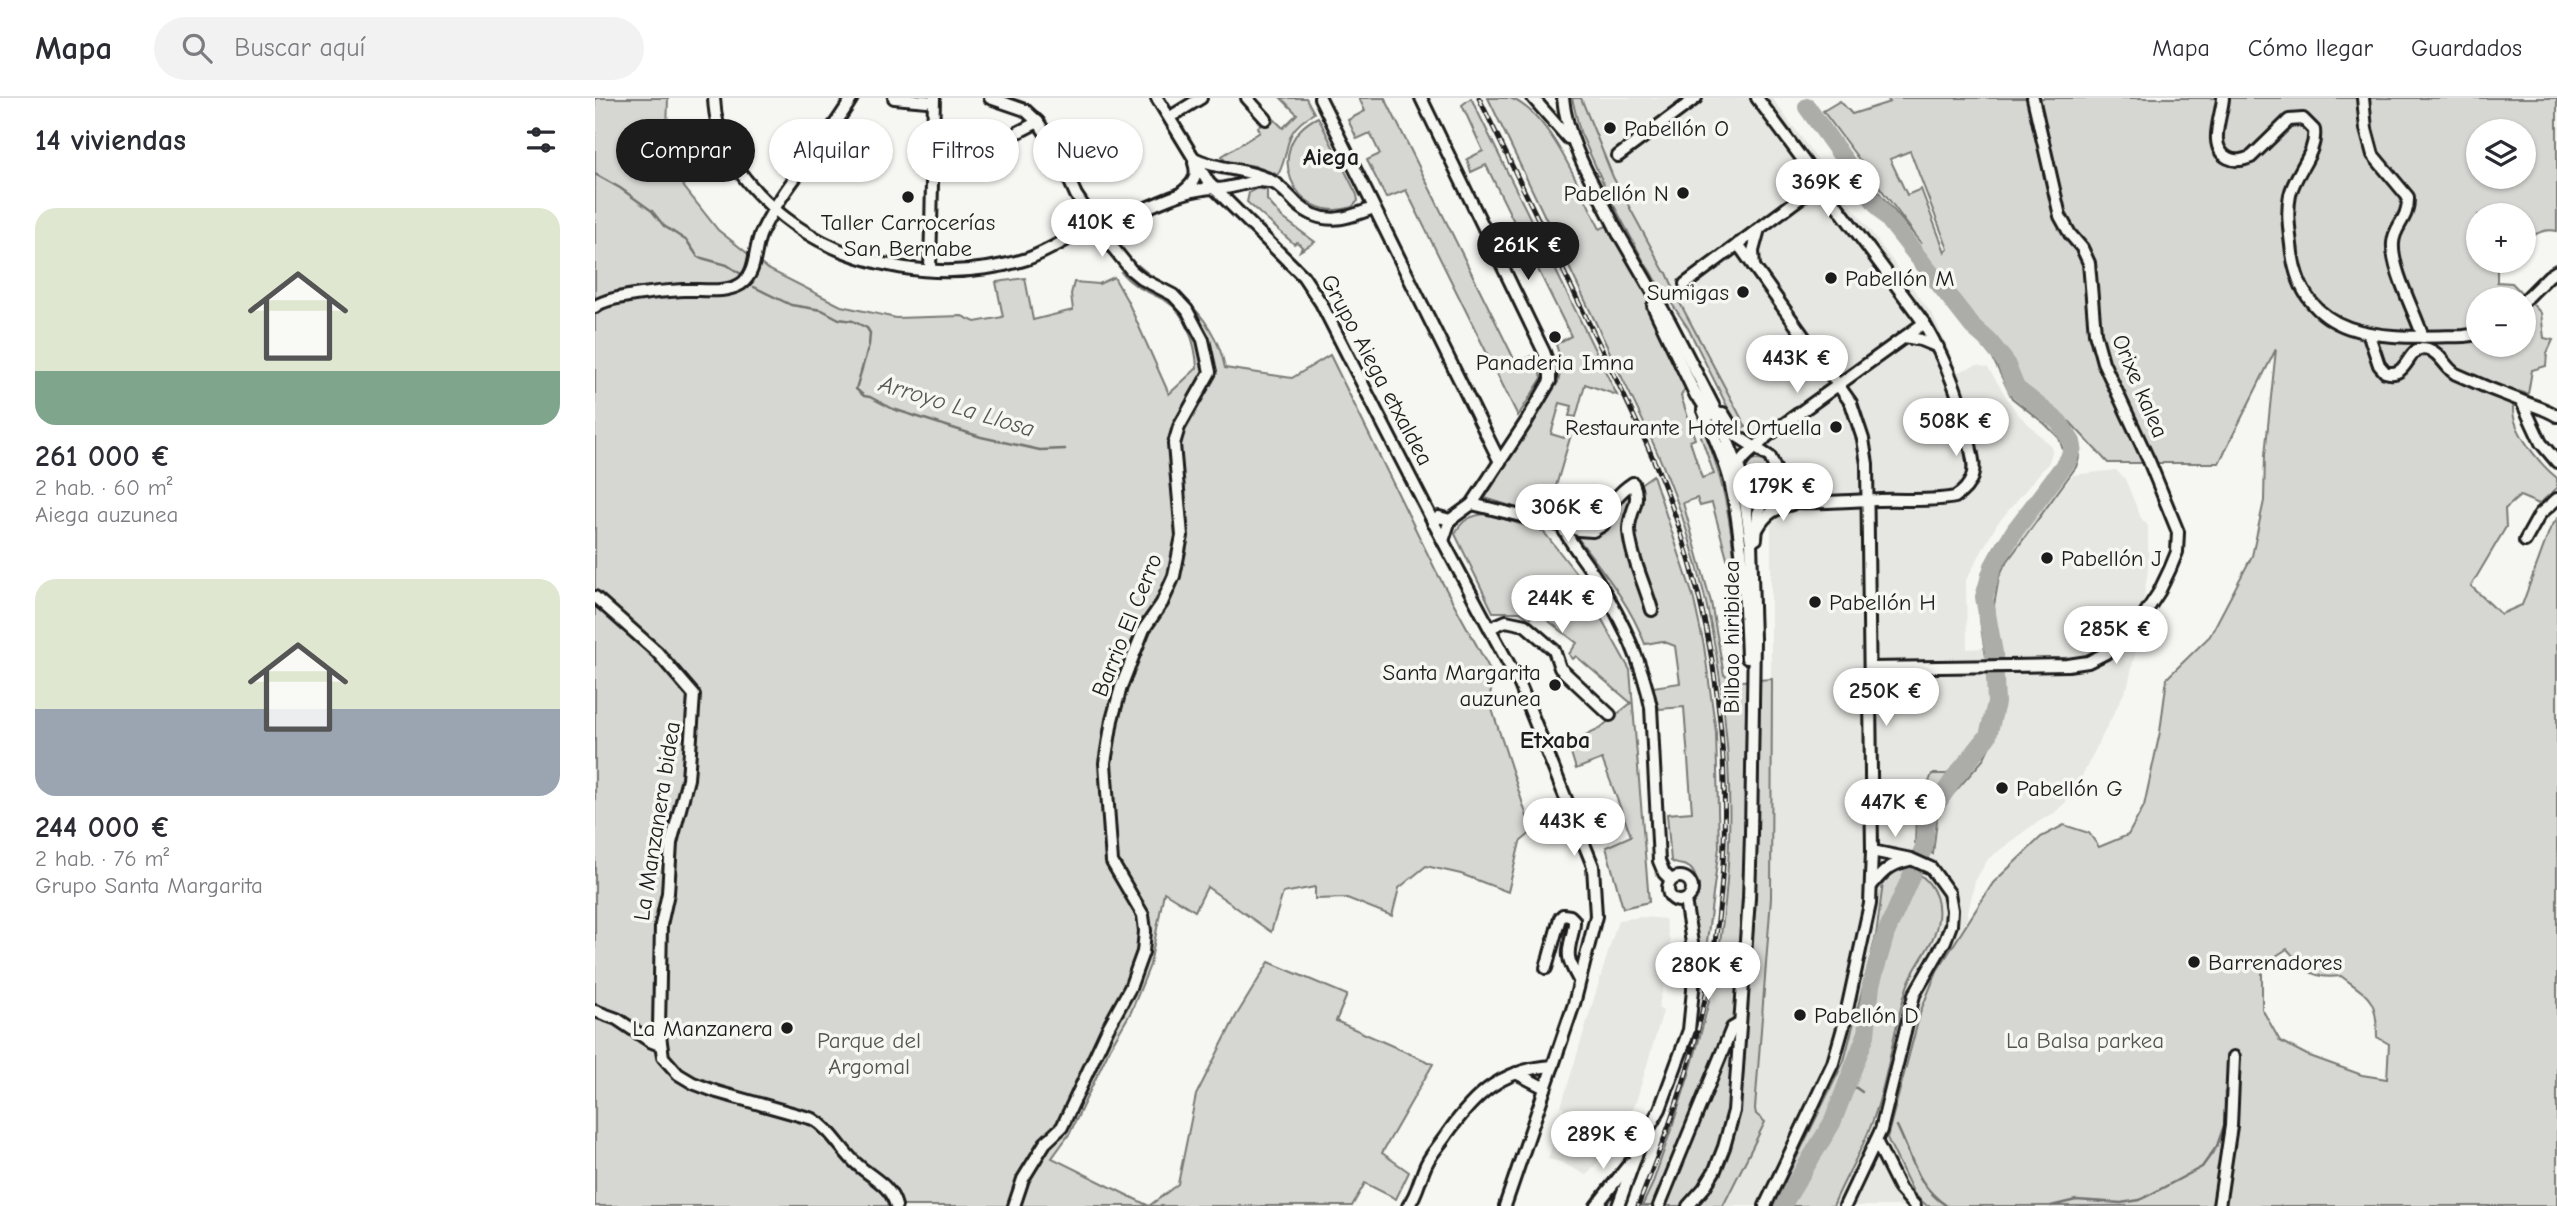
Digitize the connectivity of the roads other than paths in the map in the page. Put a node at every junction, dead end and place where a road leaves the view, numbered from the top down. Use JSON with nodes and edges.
{"nodes":[{"id":1,"x":714,"y":98,"type":"edge"},
{"id":2,"x":852,"y":98,"type":"edge"},
{"id":3,"x":894,"y":98,"type":"edge"},
{"id":4,"x":990,"y":98,"type":"edge"},
{"id":5,"x":1157,"y":98,"type":"edge"},
{"id":6,"x":1201,"y":98,"type":"edge"},
{"id":7,"x":1247,"y":98,"type":"edge"},
{"id":8,"x":1320,"y":98,"type":"edge"},
{"id":9,"x":1421,"y":98,"type":"edge"},
{"id":10,"x":1533,"y":98,"type":"edge"},
{"id":11,"x":1563,"y":98,"type":"edge"},
{"id":12,"x":1696,"y":98,"type":"edge"},
{"id":13,"x":1757,"y":98,"type":"edge"},
{"id":14,"x":2033,"y":98,"type":"edge"},
{"id":15,"x":2223,"y":98,"type":"edge"},
{"id":16,"x":2363,"y":98,"type":"edge"},
{"id":17,"x":930,"y":99,"type":"edge"},
{"id":18,"x":1175,"y":114,"type":"dead end"},
{"id":19,"x":932,"y":119,"type":"edge"},
{"id":20,"x":1035,"y":119,"type":"edge"},
{"id":21,"x":1266,"y":120,"type":"dead end"},
{"id":22,"x":1574,"y":145,"type":"junction"},
{"id":23,"x":1618,"y":156,"type":"dead end"},
{"id":24,"x":1192,"y":157,"type":"junction"},
{"id":25,"x":1231,"y":169,"type":"junction"},
{"id":26,"x":932,"y":182,"type":"edge"},
{"id":27,"x":1070,"y":182,"type":"edge"},
{"id":28,"x":1821,"y":183,"type":"junction"},
{"id":29,"x":1277,"y":184,"type":"junction"},
{"id":30,"x":1239,"y":185,"type":"junction"},
{"id":31,"x":1208,"y":190,"type":"junction"},
{"id":32,"x":1177,"y":196,"type":"junction"},
{"id":33,"x":1373,"y":208,"type":"junction"},
{"id":34,"x":774,"y":209,"type":"junction"},
{"id":35,"x":1243,"y":218,"type":"junction"},
{"id":36,"x":1097,"y":228,"type":"junction"},
{"id":37,"x":1616,"y":229,"type":"junction"},
{"id":38,"x":1759,"y":229,"type":"junction"},
{"id":39,"x":1738,"y":244,"type":"junction"},
{"id":40,"x":1754,"y":267,"type":"junction"},
{"id":41,"x":930,"y":269,"type":"junction"},
{"id":42,"x":2557,"y":271,"type":"edge"},
{"id":43,"x":1685,"y":284,"type":"dead end"},
{"id":44,"x":2536,"y":289,"type":"edge"},
{"id":45,"x":595,"y":307,"type":"edge"},
{"id":46,"x":1670,"y":322,"type":"junction"},
{"id":47,"x":1924,"y":323,"type":"junction"},
{"id":48,"x":2369,"y":335,"type":"junction"},
{"id":49,"x":2466,"y":335,"type":"edge"},
{"id":50,"x":1905,"y":337,"type":"junction"},
{"id":51,"x":2423,"y":337,"type":"junction"},
{"id":52,"x":1938,"y":347,"type":"junction"},
{"id":53,"x":1839,"y":385,"type":"junction"},
{"id":54,"x":1693,"y":389,"type":"junction"},
{"id":55,"x":2522,"y":402,"type":"junction"},
{"id":56,"x":2557,"y":416,"type":"edge"},
{"id":57,"x":1770,"y":434,"type":"junction"},
{"id":58,"x":1737,"y":436,"type":"junction"},
{"id":59,"x":1757,"y":449,"type":"junction"},
{"id":60,"x":1500,"y":462,"type":"junction"},
{"id":61,"x":2557,"y":462,"type":"edge"},
{"id":62,"x":1739,"y":477,"type":"junction"},
{"id":63,"x":1765,"y":497,"type":"junction"},
{"id":64,"x":2557,"y":499,"type":"edge"},
{"id":65,"x":1867,"y":500,"type":"junction"},
{"id":66,"x":1802,"y":502,"type":"junction"},
{"id":67,"x":1472,"y":504,"type":"junction"},
{"id":68,"x":1425,"y":507,"type":"junction"},
{"id":69,"x":1447,"y":522,"type":"junction"},
{"id":70,"x":1434,"y":525,"type":"junction"},
{"id":71,"x":1562,"y":526,"type":"junction"},
{"id":72,"x":1756,"y":534,"type":"junction"},
{"id":73,"x":1443,"y":541,"type":"junction"},
{"id":74,"x":2525,"y":541,"type":"dead end"},
{"id":75,"x":1742,"y":568,"type":"junction"},
{"id":76,"x":595,"y":597,"type":"edge"},
{"id":77,"x":1652,"y":610,"type":"dead end"},
{"id":78,"x":1490,"y":628,"type":"junction"},
{"id":79,"x":1754,"y":639,"type":"junction"},
{"id":80,"x":1870,"y":668,"type":"junction"},
{"id":81,"x":1610,"y":715,"type":"dead end"},
{"id":82,"x":1751,"y":783,"type":"junction"},
{"id":83,"x":1872,"y":851,"type":"junction"},
{"id":84,"x":1911,"y":859,"type":"junction"},
{"id":85,"x":1671,"y":880,"type":"junction"},
{"id":86,"x":1872,"y":885,"type":"junction"},
{"id":87,"x":1685,"y":900,"type":"junction"},
{"id":88,"x":1546,"y":968,"type":"dead end"},
{"id":89,"x":1579,"y":979,"type":"junction"},
{"id":90,"x":595,"y":1011,"type":"edge"},
{"id":91,"x":1739,"y":1024,"type":"junction"},
{"id":92,"x":660,"y":1045,"type":"junction"},
{"id":93,"x":2234,"y":1057,"type":"dead end"},
{"id":94,"x":1553,"y":1066,"type":"junction"},
{"id":95,"x":1516,"y":1073,"type":"junction"},
{"id":96,"x":1545,"y":1088,"type":"junction"},
{"id":97,"x":1876,"y":1140,"type":"junction"},
{"id":98,"x":1636,"y":1155,"type":"junction"},
{"id":99,"x":896,"y":1206,"type":"edge"},
{"id":100,"x":1014,"y":1206,"type":"edge"},
{"id":101,"x":1408,"y":1206,"type":"edge"},
{"id":102,"x":1505,"y":1206,"type":"edge"},
{"id":103,"x":1596,"y":1206,"type":"edge"},
{"id":104,"x":1618,"y":1206,"type":"edge"},
{"id":105,"x":1658,"y":1206,"type":"edge"},
{"id":106,"x":1688,"y":1206,"type":"edge"},
{"id":107,"x":1765,"y":1206,"type":"edge"},
{"id":108,"x":1845,"y":1206,"type":"edge"},
{"id":109,"x":1915,"y":1206,"type":"edge"},
{"id":110,"x":2218,"y":1206,"type":"edge"}],
"edges":[{"from":1,"to":34,"type":"street"},
{"from":2,"to":34,"type":"street"},
{"from":3,"to":17,"type":"street"},
{"from":4,"to":20,"type":"street"},
{"from":5,"to":24,"type":"street","name":"Grupo Aiega etxaldea"},
{"from":6,"to":18,"type":"street"},
{"from":7,"to":21,"type":"street"},
{"from":8,"to":33,"type":"street"},
{"from":9,"to":60,"type":"street"},
{"from":10,"to":22,"type":"street"},
{"from":11,"to":22,"type":"street"},
{"from":12,"to":23,"type":"street"},
{"from":13,"to":28,"type":"street"},
{"from":14,"to":80,"type":"street","name":"Orixe kalea"},
{"from":15,"to":48,"type":"street"},
{"from":16,"to":51,"type":"street"},
{"from":17,"to":19,"type":"street"},
{"from":22,"to":37,"type":"street","name":"Bilbao hiribidea"},
{"from":24,"to":25,"type":"street"},
{"from":24,"to":31,"type":"street","name":"Grupo Aiega etxaldea"},
{"from":24,"to":32,"type":"street"},
{"from":25,"to":29,"type":"street"},
{"from":25,"to":31,"type":"street"},
{"from":26,"to":41,"type":"street"},
{"from":27,"to":36,"type":"street","name":"Barrio El Cerro"},
{"from":28,"to":38,"type":"street"},
{"from":28,"to":47,"type":"street"},
{"from":29,"to":30,"type":"street"},
{"from":29,"to":33,"type":"street"},
{"from":30,"to":31,"type":"street"},
{"from":30,"to":35,"type":"street"},
{"from":31,"to":32,"type":"street"},
{"from":31,"to":35,"type":"street","name":"Grupo Aiega etxaldea"},
{"from":32,"to":36,"type":"street"},
{"from":33,"to":60,"type":"street"},
{"from":34,"to":41,"type":"street"},
{"from":34,"to":45,"type":"street"},
{"from":35,"to":68,"type":"street","name":"Grupo Aiega etxaldea"},
{"from":36,"to":41,"type":"street"},
{"from":36,"to":100,"type":"street","name":"Barrio El Cerro"},
{"from":37,"to":46,"type":"street","name":"Bilbao hiribidea"},
{"from":37,"to":54,"type":"street","name":"Bilbao hiribidea"},
{"from":38,"to":39,"type":"street"},
{"from":38,"to":40,"type":"street"},
{"from":39,"to":40,"type":"street"},
{"from":39,"to":43,"type":"street"},
{"from":40,"to":53,"type":"street"},
{"from":42,"to":44,"type":"street"},
{"from":46,"to":58,"type":"street"},
{"from":46,"to":62,"type":"street","name":"Bilbao hiribidea"},
{"from":47,"to":50,"type":"street"},
{"from":47,"to":52,"type":"street"},
{"from":48,"to":51,"type":"street"},
{"from":48,"to":55,"type":"street"},
{"from":49,"to":51,"type":"street"},
{"from":50,"to":52,"type":"street"},
{"from":50,"to":53,"type":"street"},
{"from":52,"to":65,"type":"street"},
{"from":53,"to":57,"type":"street"},
{"from":53,"to":65,"type":"street"},
{"from":54,"to":62,"type":"street"},
{"from":54,"to":75,"type":"street","name":"Bilbao hiribidea"},
{"from":55,"to":56,"type":"street"},
{"from":55,"to":61,"type":"street"},
{"from":57,"to":58,"type":"street"},
{"from":57,"to":59,"type":"street"},
{"from":58,"to":59,"type":"street"},
{"from":59,"to":62,"type":"street"},
{"from":59,"to":63,"type":"street"},
{"from":60,"to":67,"type":"street"},
{"from":62,"to":63,"type":"street"},
{"from":62,"to":75,"type":"street"},
{"from":62,"to":79,"type":"street","name":"Bilbao hiribidea"},
{"from":63,"to":66,"type":"street"},
{"from":63,"to":72,"type":"street"},
{"from":64,"to":74,"type":"street"},
{"from":65,"to":66,"type":"street"},
{"from":65,"to":80,"type":"street"},
{"from":66,"to":72,"type":"street"},
{"from":67,"to":69,"type":"street"},
{"from":67,"to":71,"type":"street"},
{"from":68,"to":69,"type":"street"},
{"from":68,"to":70,"type":"street","name":"Grupo Aiega etxaldea"},
{"from":69,"to":70,"type":"street"},
{"from":69,"to":73,"type":"street"},
{"from":70,"to":73,"type":"street","name":"Grupo Aiega etxaldea"},
{"from":71,"to":77,"type":"street"},
{"from":71,"to":85,"type":"street"},
{"from":72,"to":79,"type":"street"},
{"from":73,"to":78,"type":"street","name":"Grupo Aiega etxaldea"},
{"from":75,"to":82,"type":"street","name":"Bilbao hiribidea"},
{"from":76,"to":92,"type":"street","name":"La Manzanera bidea"},
{"from":78,"to":81,"type":"street"},
{"from":78,"to":89,"type":"street","name":"Grupo Aiega etxaldea"},
{"from":79,"to":82,"type":"street","name":"Bilbao hiribidea"},
{"from":80,"to":83,"type":"street"},
{"from":82,"to":91,"type":"street","name":"Bilbao hiribidea"},
{"from":83,"to":84,"type":"street"},
{"from":83,"to":86,"type":"street"},
{"from":84,"to":86,"type":"street"},
{"from":84,"to":97,"type":"street"},
{"from":85,"to":87,"type":"street"},
{"from":85,"to":87,"type":"street"},
{"from":86,"to":107,"type":"street"},
{"from":87,"to":98,"type":"street"},
{"from":88,"to":89,"type":"street"},
{"from":89,"to":94,"type":"street","name":"Grupo Aiega etxaldea"},
{"from":90,"to":92,"type":"street"},
{"from":91,"to":105,"type":"street"},
{"from":91,"to":106,"type":"street","name":"Bilbao hiribidea"},
{"from":92,"to":99,"type":"street"},
{"from":93,"to":110,"type":"street"},
{"from":94,"to":95,"type":"street"},
{"from":94,"to":96,"type":"street","name":"Grupo Aiega etxaldea"},
{"from":95,"to":96,"type":"street"},
{"from":95,"to":101,"type":"street"},
{"from":96,"to":102,"type":"street","name":"Grupo Aiega etxaldea"},
{"from":97,"to":108,"type":"street"},
{"from":97,"to":109,"type":"street"},
{"from":98,"to":103,"type":"street"},
{"from":98,"to":104,"type":"street"}]}
